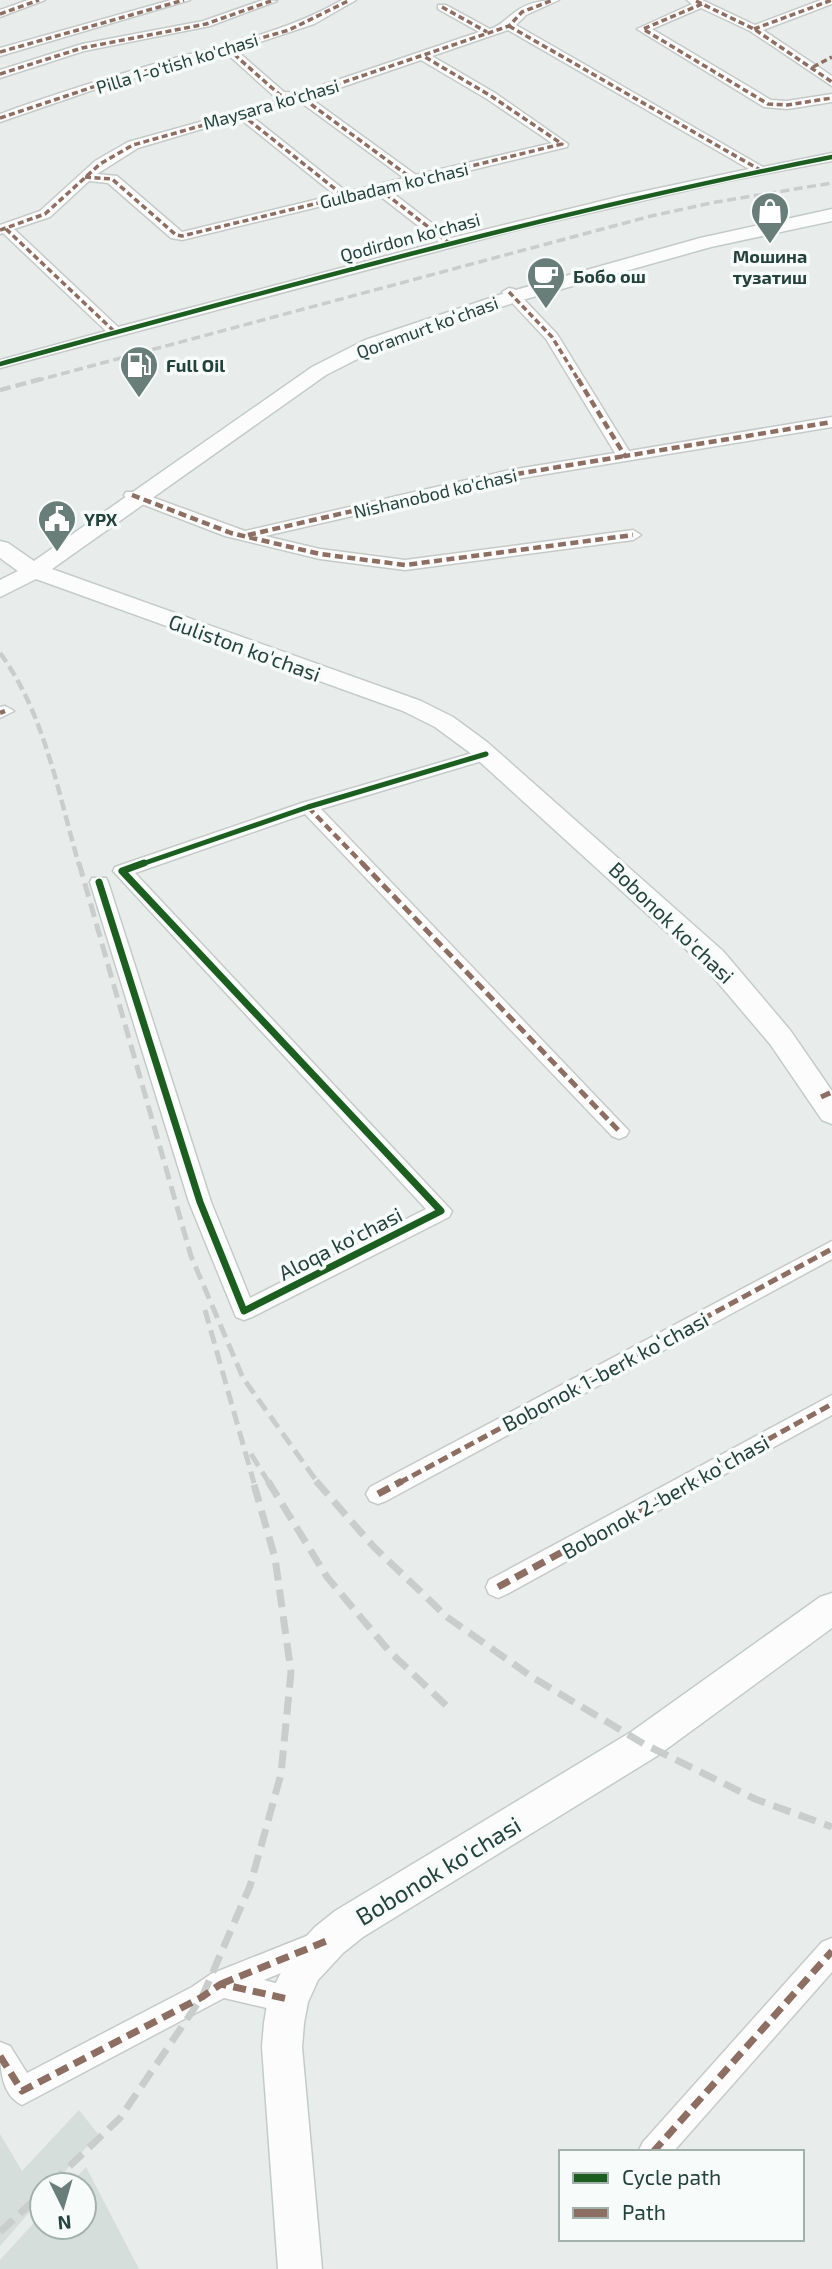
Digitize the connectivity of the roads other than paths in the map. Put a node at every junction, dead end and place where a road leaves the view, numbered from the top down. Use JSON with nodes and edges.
{"nodes":[{"id":1,"x":39,"y":0,"type":"edge"},
{"id":2,"x":184,"y":0,"type":"edge"},
{"id":3,"x":350,"y":0,"type":"edge"},
{"id":4,"x":553,"y":0,"type":"edge"},
{"id":5,"x":832,"y":0,"type":"edge"},
{"id":6,"x":271,"y":1,"type":"edge"},
{"id":7,"x":697,"y":2,"type":"edge"},
{"id":8,"x":442,"y":7,"type":"dead end"},
{"id":9,"x":0,"y":14,"type":"edge"},
{"id":10,"x":509,"y":26,"type":"junction"},
{"id":11,"x":754,"y":29,"type":"junction"},
{"id":12,"x":487,"y":32,"type":"junction"},
{"id":13,"x":227,"y":48,"type":"junction"},
{"id":14,"x":0,"y":52,"type":"edge"},
{"id":15,"x":425,"y":57,"type":"junction"},
{"id":16,"x":832,"y":57,"type":"edge"},
{"id":17,"x":813,"y":67,"type":"junction"},
{"id":18,"x":0,"y":74,"type":"edge"},
{"id":19,"x":832,"y":82,"type":"edge"},
{"id":20,"x":301,"y":97,"type":"junction"},
{"id":21,"x":832,"y":98,"type":"edge"},
{"id":22,"x":241,"y":114,"type":"junction"},
{"id":23,"x":0,"y":118,"type":"edge"},
{"id":24,"x":832,"y":157,"type":"edge"},
{"id":25,"x":760,"y":170,"type":"junction"},
{"id":26,"x":85,"y":177,"type":"junction"},
{"id":27,"x":414,"y":180,"type":"junction"},
{"id":28,"x":378,"y":188,"type":"junction"},
{"id":29,"x":344,"y":196,"type":"junction"},
{"id":30,"x":832,"y":213,"type":"edge"},
{"id":31,"x":3,"y":229,"type":"edge"},
{"id":32,"x":449,"y":243,"type":"junction"},
{"id":33,"x":511,"y":294,"type":"junction"},
{"id":34,"x":116,"y":333,"type":"junction"},
{"id":35,"x":0,"y":364,"type":"edge"},
{"id":36,"x":832,"y":422,"type":"edge"},
{"id":37,"x":625,"y":456,"type":"junction"},
{"id":38,"x":136,"y":497,"type":"junction"},
{"id":39,"x":633,"y":535,"type":"dead end"},
{"id":40,"x":246,"y":536,"type":"junction"},
{"id":41,"x":0,"y":548,"type":"edge"},
{"id":42,"x":30,"y":569,"type":"junction"},
{"id":43,"x":0,"y":581,"type":"edge"},
{"id":44,"x":0,"y":590,"type":"edge"},
{"id":45,"x":486,"y":754,"type":"junction"},
{"id":46,"x":309,"y":807,"type":"junction"},
{"id":47,"x":99,"y":882,"type":"dead end"},
{"id":48,"x":828,"y":1100,"type":"edge"},
{"id":49,"x":619,"y":1131,"type":"dead end"},
{"id":50,"x":832,"y":1249,"type":"edge"},
{"id":51,"x":832,"y":1404,"type":"edge"},
{"id":52,"x":378,"y":1494,"type":"dead end"},
{"id":53,"x":498,"y":1587,"type":"dead end"},
{"id":54,"x":832,"y":1608,"type":"edge"},
{"id":55,"x":329,"y":1940,"type":"junction"},
{"id":56,"x":832,"y":1951,"type":"edge"},
{"id":57,"x":221,"y":1984,"type":"junction"},
{"id":58,"x":288,"y":1999,"type":"junction"},
{"id":59,"x":0,"y":2056,"type":"edge"},
{"id":60,"x":655,"y":2150,"type":"edge"},
{"id":61,"x":300,"y":2269,"type":"edge"}],
"edges":[{"from":1,"to":9,"type":"street"},
{"from":2,"to":14,"type":"street"},
{"from":3,"to":13,"type":"street","name":"Pilla 1-o'tish ko'chasi"},
{"from":4,"to":10,"type":"street","name":"Maysara ko'chasi"},
{"from":5,"to":11,"type":"street"},
{"from":6,"to":18,"type":"street"},
{"from":7,"to":11,"type":"street"},
{"from":7,"to":21,"type":"street"},
{"from":8,"to":12,"type":"street"},
{"from":10,"to":12,"type":"street","name":"Maysara ko'chasi"},
{"from":10,"to":25,"type":"street"},
{"from":11,"to":17,"type":"street"},
{"from":12,"to":15,"type":"street","name":"Maysara ko'chasi"},
{"from":13,"to":20,"type":"street"},
{"from":13,"to":23,"type":"street","name":"Pilla 1-o'tish ko'chasi"},
{"from":15,"to":20,"type":"street","name":"Maysara ko'chasi"},
{"from":15,"to":27,"type":"street","name":"Gulbadam ko'chasi"},
{"from":16,"to":17,"type":"street"},
{"from":17,"to":19,"type":"street"},
{"from":20,"to":22,"type":"street","name":"Maysara ko'chasi"},
{"from":20,"to":27,"type":"street"},
{"from":22,"to":26,"type":"street","name":"Maysara ko'chasi"},
{"from":22,"to":29,"type":"street"},
{"from":24,"to":25,"type":"street","name":"Qodirdon ko'chasi"},
{"from":25,"to":32,"type":"street","name":"Qodirdon ko'chasi"},
{"from":26,"to":29,"type":"street","name":"Gulbadam ko'chasi"},
{"from":26,"to":31,"type":"street","name":"Maysara ko'chasi"},
{"from":27,"to":28,"type":"street","name":"Gulbadam ko'chasi"},
{"from":28,"to":29,"type":"street","name":"Gulbadam ko'chasi"},
{"from":28,"to":32,"type":"street"},
{"from":30,"to":33,"type":"main road","name":"Qoramurt koʻchasi"},
{"from":31,"to":34,"type":"street"},
{"from":32,"to":34,"type":"street","name":"Qodirdon ko'chasi"},
{"from":33,"to":37,"type":"street"},
{"from":33,"to":38,"type":"main road","name":"Qoramurt koʻchasi"},
{"from":34,"to":35,"type":"street","name":"Qodirdon ko'chasi"},
{"from":36,"to":37,"type":"street","name":"Nishanobod ko'chasi"},
{"from":37,"to":40,"type":"street","name":"Nishanobod ko'chasi"},
{"from":38,"to":40,"type":"street"},
{"from":38,"to":42,"type":"main road","name":"Qoramurt koʻchasi"},
{"from":39,"to":40,"type":"street"},
{"from":41,"to":42,"type":"main road","name":"Guliston ko'chasi"},
{"from":42,"to":43,"type":"main road","name":"Qoramurt koʻchasi"},
{"from":42,"to":44,"type":"main road","name":"Qoramurt koʻchasi"},
{"from":42,"to":45,"type":"main road","name":"Guliston ko'chasi"},
{"from":45,"to":46,"type":"street"},
{"from":45,"to":48,"type":"main road","name":"Bobonok ko'chasi"},
{"from":46,"to":47,"type":"street","name":"Aloqa ko'chasi"},
{"from":46,"to":49,"type":"street"},
{"from":50,"to":52,"type":"street","name":"Bobonok 1-berk koʻchasi"},
{"from":51,"to":53,"type":"street","name":"Bobonok 2-berk koʻchasi"},
{"from":54,"to":55,"type":"main road","name":"Bobonok ko'chasi"},
{"from":55,"to":57,"type":"street"},
{"from":55,"to":58,"type":"main road","name":"Bobonok ko'chasi"},
{"from":56,"to":60,"type":"street"},
{"from":57,"to":58,"type":"street"},
{"from":57,"to":59,"type":"street"},
{"from":58,"to":61,"type":"main road","name":"Bobonok ko'chasi"}]}
